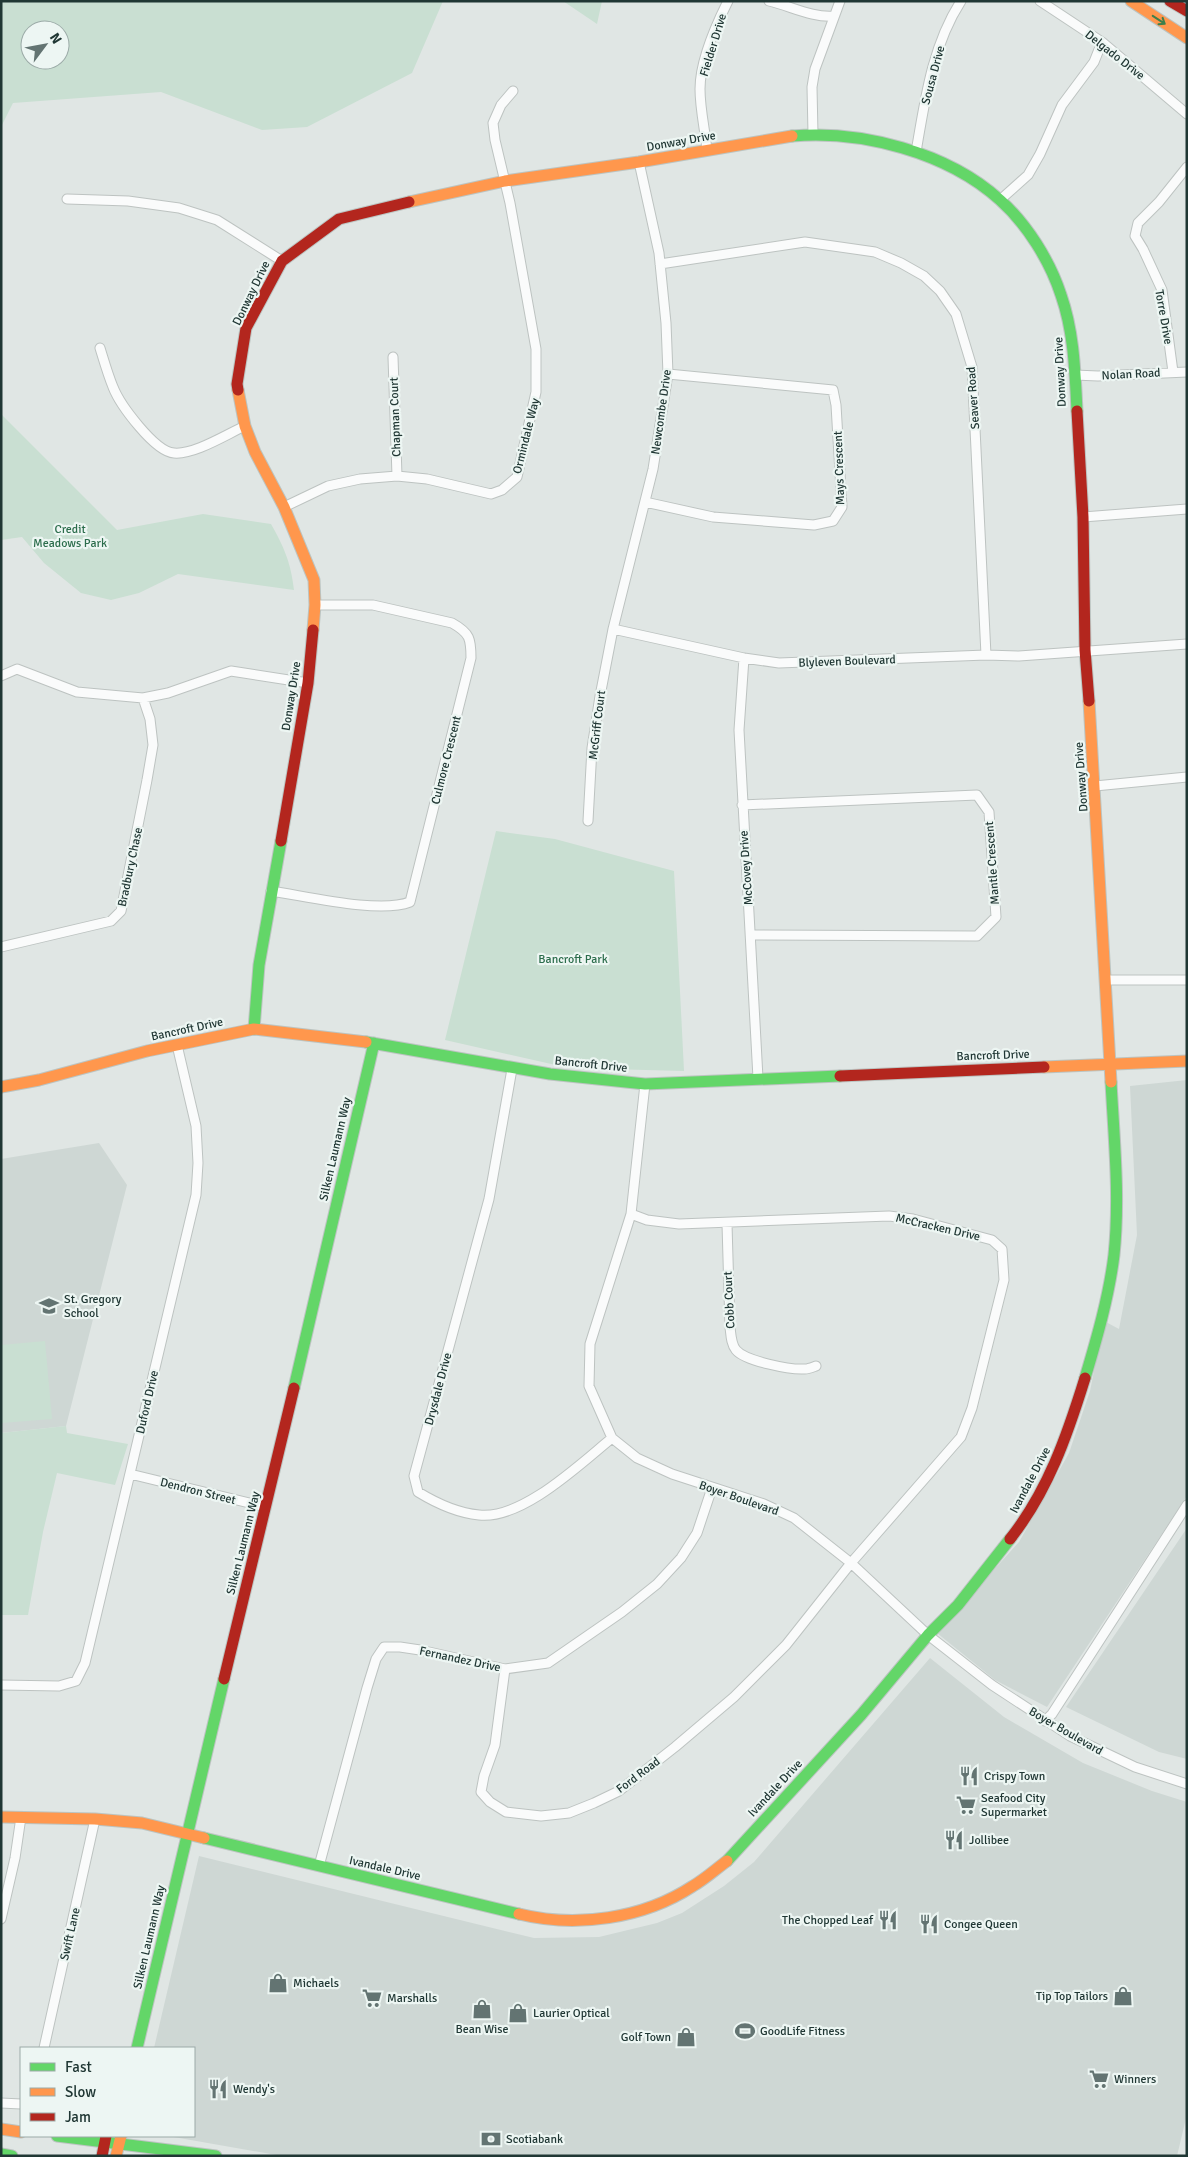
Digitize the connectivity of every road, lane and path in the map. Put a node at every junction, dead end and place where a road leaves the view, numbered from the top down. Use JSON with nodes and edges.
{"nodes":[{"id":1,"x":728,"y":1,"type":"edge"},
{"id":2,"x":769,"y":1,"type":"edge"},
{"id":3,"x":840,"y":1,"type":"edge"},
{"id":4,"x":961,"y":1,"type":"edge"},
{"id":5,"x":1040,"y":1,"type":"edge"},
{"id":6,"x":1131,"y":1,"type":"edge"},
{"id":7,"x":1170,"y":1,"type":"edge"},
{"id":8,"x":1187,"y":11,"type":"edge"},
{"id":9,"x":834,"y":16,"type":"junction"},
{"id":10,"x":1187,"y":38,"type":"edge"},
{"id":11,"x":1102,"y":42,"type":"junction"},
{"id":12,"x":513,"y":91,"type":"dead end"},
{"id":13,"x":1187,"y":114,"type":"edge"},
{"id":14,"x":813,"y":134,"type":"junction"},
{"id":15,"x":707,"y":150,"type":"junction"},
{"id":16,"x":916,"y":152,"type":"junction"},
{"id":17,"x":639,"y":162,"type":"junction"},
{"id":18,"x":1187,"y":167,"type":"edge"},
{"id":19,"x":505,"y":181,"type":"junction"},
{"id":20,"x":67,"y":199,"type":"dead end"},
{"id":21,"x":1000,"y":200,"type":"junction"},
{"id":22,"x":282,"y":261,"type":"junction"},
{"id":23,"x":660,"y":264,"type":"junction"},
{"id":24,"x":100,"y":348,"type":"dead end"},
{"id":25,"x":393,"y":357,"type":"dead end"},
{"id":26,"x":1173,"y":372,"type":"junction"},
{"id":27,"x":1187,"y":372,"type":"edge"},
{"id":28,"x":668,"y":374,"type":"junction"},
{"id":29,"x":1075,"y":375,"type":"junction"},
{"id":30,"x":245,"y":426,"type":"junction"},
{"id":31,"x":397,"y":476,"type":"junction"},
{"id":32,"x":645,"y":502,"type":"junction"},
{"id":33,"x":284,"y":507,"type":"junction"},
{"id":34,"x":1187,"y":509,"type":"edge"},
{"id":35,"x":1083,"y":516,"type":"junction"},
{"id":36,"x":315,"y":605,"type":"junction"},
{"id":37,"x":613,"y":629,"type":"junction"},
{"id":38,"x":1187,"y":644,"type":"edge"},
{"id":39,"x":1086,"y":650,"type":"junction"},
{"id":40,"x":986,"y":655,"type":"junction"},
{"id":41,"x":744,"y":658,"type":"junction"},
{"id":42,"x":1,"y":676,"type":"edge"},
{"id":43,"x":308,"y":683,"type":"junction"},
{"id":44,"x":143,"y":698,"type":"junction"},
{"id":45,"x":1187,"y":776,"type":"edge"},
{"id":46,"x":1095,"y":786,"type":"junction"},
{"id":47,"x":742,"y":805,"type":"junction"},
{"id":48,"x":588,"y":821,"type":"dead end"},
{"id":49,"x":271,"y":891,"type":"junction"},
{"id":50,"x":751,"y":936,"type":"junction"},
{"id":51,"x":1,"y":946,"type":"edge"},
{"id":52,"x":1106,"y":980,"type":"junction"},
{"id":53,"x":1187,"y":980,"type":"edge"},
{"id":54,"x":254,"y":1029,"type":"junction"},
{"id":55,"x":374,"y":1043,"type":"junction"},
{"id":56,"x":177,"y":1045,"type":"junction"},
{"id":57,"x":1187,"y":1061,"type":"edge"},
{"id":58,"x":1111,"y":1065,"type":"junction"},
{"id":59,"x":512,"y":1069,"type":"junction"},
{"id":60,"x":758,"y":1078,"type":"junction"},
{"id":61,"x":645,"y":1084,"type":"junction"},
{"id":62,"x":1,"y":1087,"type":"edge"},
{"id":63,"x":631,"y":1214,"type":"junction"},
{"id":64,"x":727,"y":1224,"type":"junction"},
{"id":65,"x":816,"y":1366,"type":"dead end"},
{"id":66,"x":612,"y":1438,"type":"junction"},
{"id":67,"x":130,"y":1474,"type":"junction"},
{"id":68,"x":712,"y":1488,"type":"junction"},
{"id":69,"x":1187,"y":1505,"type":"edge"},
{"id":70,"x":266,"y":1507,"type":"junction"},
{"id":71,"x":851,"y":1563,"type":"junction"},
{"id":72,"x":928,"y":1636,"type":"junction"},
{"id":73,"x":505,"y":1668,"type":"junction"},
{"id":74,"x":1,"y":1685,"type":"edge"},
{"id":75,"x":1045,"y":1721,"type":"junction"},
{"id":76,"x":1187,"y":1784,"type":"edge"},
{"id":77,"x":1,"y":1817,"type":"edge"},
{"id":78,"x":21,"y":1817,"type":"junction"},
{"id":79,"x":95,"y":1819,"type":"junction"},
{"id":80,"x":186,"y":1834,"type":"junction"},
{"id":81,"x":319,"y":1866,"type":"junction"},
{"id":82,"x":1,"y":1919,"type":"edge"},
{"id":83,"x":44,"y":2047,"type":"edge"},
{"id":84,"x":137,"y":2047,"type":"edge"},
{"id":85,"x":1,"y":2103,"type":"edge"},
{"id":86,"x":20,"y":2104,"type":"edge"},
{"id":87,"x":1,"y":2129,"type":"edge"},
{"id":88,"x":20,"y":2132,"type":"edge"},
{"id":89,"x":82,"y":2137,"type":"edge"},
{"id":90,"x":106,"y":2138,"type":"edge"},
{"id":91,"x":120,"y":2139,"type":"edge"},
{"id":92,"x":1,"y":2154,"type":"edge"},
{"id":93,"x":12,"y":2156,"type":"edge"},
{"id":94,"x":102,"y":2156,"type":"edge"},
{"id":95,"x":116,"y":2156,"type":"edge"},
{"id":96,"x":216,"y":2156,"type":"edge"}],
"edges":[{"from":1,"to":15,"type":"street","name":"Fielder Drive"},
{"from":2,"to":9,"type":"street"},
{"from":3,"to":9,"type":"street"},
{"from":4,"to":16,"type":"street","name":"Sousa Drive"},
{"from":5,"to":11,"type":"street","name":"Delgado Drive"},
{"from":6,"to":10,"type":"main road","one_way":true},
{"from":7,"to":8,"type":"main road"},
{"from":9,"to":14,"type":"street"},
{"from":11,"to":13,"type":"street","name":"Delgado Drive"},
{"from":11,"to":21,"type":"street"},
{"from":12,"to":19,"type":"street","name":"Ormindale Way"},
{"from":14,"to":15,"type":"main road","name":"Donway Drive"},
{"from":14,"to":16,"type":"main road","name":"Donway Drive"},
{"from":15,"to":17,"type":"main road","name":"Donway Drive"},
{"from":16,"to":21,"type":"main road","name":"Donway Drive"},
{"from":17,"to":19,"type":"main road","name":"Donway Drive"},
{"from":17,"to":23,"type":"street","name":"Newcombe Drive"},
{"from":18,"to":26,"type":"street","name":"Torre Drive"},
{"from":19,"to":22,"type":"main road","name":"Donway Drive"},
{"from":19,"to":31,"type":"street","name":"Ormindale Way"},
{"from":20,"to":22,"type":"street"},
{"from":21,"to":29,"type":"main road","name":"Donway Drive"},
{"from":22,"to":30,"type":"main road","name":"Donway Drive"},
{"from":23,"to":28,"type":"street","name":"Newcombe Drive"},
{"from":23,"to":40,"type":"street","name":"Seaver Road"},
{"from":24,"to":30,"type":"street"},
{"from":25,"to":31,"type":"street","name":"Chapman Court"},
{"from":26,"to":27,"type":"street","name":"Nolan Road"},
{"from":26,"to":29,"type":"street","name":"Nolan Road"},
{"from":28,"to":32,"type":"street","name":"Newcombe Drive"},
{"from":28,"to":32,"type":"street","name":"Mays Crescent"},
{"from":29,"to":35,"type":"main road","name":"Donway Drive"},
{"from":30,"to":33,"type":"main road","name":"Donway Drive"},
{"from":31,"to":33,"type":"street","name":"Ormindale Way"},
{"from":32,"to":37,"type":"street","name":"Newcombe Drive"},
{"from":33,"to":36,"type":"main road","name":"Donway Drive"},
{"from":34,"to":35,"type":"street"},
{"from":35,"to":39,"type":"main road","name":"Donway Drive"},
{"from":36,"to":43,"type":"main road","name":"Donway Drive"},
{"from":36,"to":49,"type":"street","name":"Culmore Crescent"},
{"from":37,"to":41,"type":"street","name":"Blyleven Boulevard"},
{"from":37,"to":48,"type":"street","name":"McGriff Court"},
{"from":38,"to":39,"type":"street","name":"Blyleven Boulevard"},
{"from":39,"to":40,"type":"street","name":"Blyleven Boulevard"},
{"from":39,"to":46,"type":"main road","name":"Donway Drive"},
{"from":40,"to":41,"type":"street","name":"Blyleven Boulevard"},
{"from":41,"to":47,"type":"street","name":"McCovey Drive"},
{"from":42,"to":44,"type":"street"},
{"from":43,"to":44,"type":"street"},
{"from":43,"to":49,"type":"main road","name":"Donway Drive"},
{"from":44,"to":51,"type":"street","name":"Bradbury Chase"},
{"from":45,"to":46,"type":"street"},
{"from":46,"to":52,"type":"main road","name":"Donway Drive"},
{"from":47,"to":50,"type":"street","name":"McCovey Drive"},
{"from":47,"to":50,"type":"street","name":"Mantle Crescent"},
{"from":49,"to":54,"type":"main road","name":"Donway Drive"},
{"from":50,"to":60,"type":"street","name":"McCovey Drive"},
{"from":52,"to":53,"type":"street"},
{"from":52,"to":58,"type":"main road","name":"Donway Drive"},
{"from":54,"to":55,"type":"main road","name":"Bancroft Drive"},
{"from":54,"to":56,"type":"main road","name":"Bancroft Drive"},
{"from":55,"to":59,"type":"main road","name":"Bancroft Drive"},
{"from":55,"to":70,"type":"main road","name":"Silken Laumann Way"},
{"from":56,"to":62,"type":"main road","name":"Bancroft Drive"},
{"from":56,"to":67,"type":"street","name":"Duford Drive"},
{"from":57,"to":58,"type":"main road","name":"Bancroft Drive"},
{"from":58,"to":60,"type":"main road","name":"Bancroft Drive"},
{"from":58,"to":72,"type":"main road","name":"Ivandale Drive"},
{"from":59,"to":61,"type":"main road","name":"Bancroft Drive"},
{"from":59,"to":66,"type":"street","name":"Drysdale Drive"},
{"from":60,"to":61,"type":"main road","name":"Bancroft Drive"},
{"from":61,"to":63,"type":"street","name":"Boyer Boulevard"},
{"from":63,"to":64,"type":"street","name":"McCracken Drive"},
{"from":63,"to":66,"type":"street","name":"Boyer Boulevard"},
{"from":64,"to":65,"type":"street","name":"Cobb Court"},
{"from":64,"to":71,"type":"street","name":"McCracken Drive"},
{"from":66,"to":68,"type":"street","name":"Boyer Boulevard"},
{"from":67,"to":70,"type":"street","name":"Dendron Street"},
{"from":67,"to":74,"type":"street","name":"Duford Drive"},
{"from":68,"to":71,"type":"street","name":"Boyer Boulevard"},
{"from":68,"to":73,"type":"street","name":"Fernandez Drive"},
{"from":69,"to":75,"type":"street"},
{"from":70,"to":80,"type":"main road","name":"Silken Laumann Way"},
{"from":71,"to":72,"type":"street","name":"Boyer Boulevard"},
{"from":71,"to":73,"type":"street","name":"Ford Road"},
{"from":72,"to":75,"type":"street","name":"Boyer Boulevard"},
{"from":72,"to":81,"type":"main road","name":"Ivandale Drive"},
{"from":73,"to":81,"type":"street","name":"Fernandez Drive"},
{"from":75,"to":76,"type":"street","name":"Boyer Boulevard"},
{"from":77,"to":78,"type":"main road","name":"Ivandale Drive"},
{"from":78,"to":79,"type":"main road","name":"Ivandale Drive"},
{"from":78,"to":82,"type":"street"},
{"from":79,"to":80,"type":"main road","name":"Ivandale Drive"},
{"from":79,"to":83,"type":"street","name":"Swift Lane"},
{"from":80,"to":81,"type":"main road","name":"Ivandale Drive"},
{"from":80,"to":84,"type":"main road","name":"Silken Laumann Way"},
{"from":85,"to":86,"type":"street"},
{"from":87,"to":88,"type":"main road"},
{"from":89,"to":90,"type":"main road"},
{"from":90,"to":91,"type":"main road"},
{"from":90,"to":94,"type":"main road"},
{"from":91,"to":95,"type":"main road"},
{"from":91,"to":96,"type":"main road"},
{"from":92,"to":93,"type":"main road"}]}
